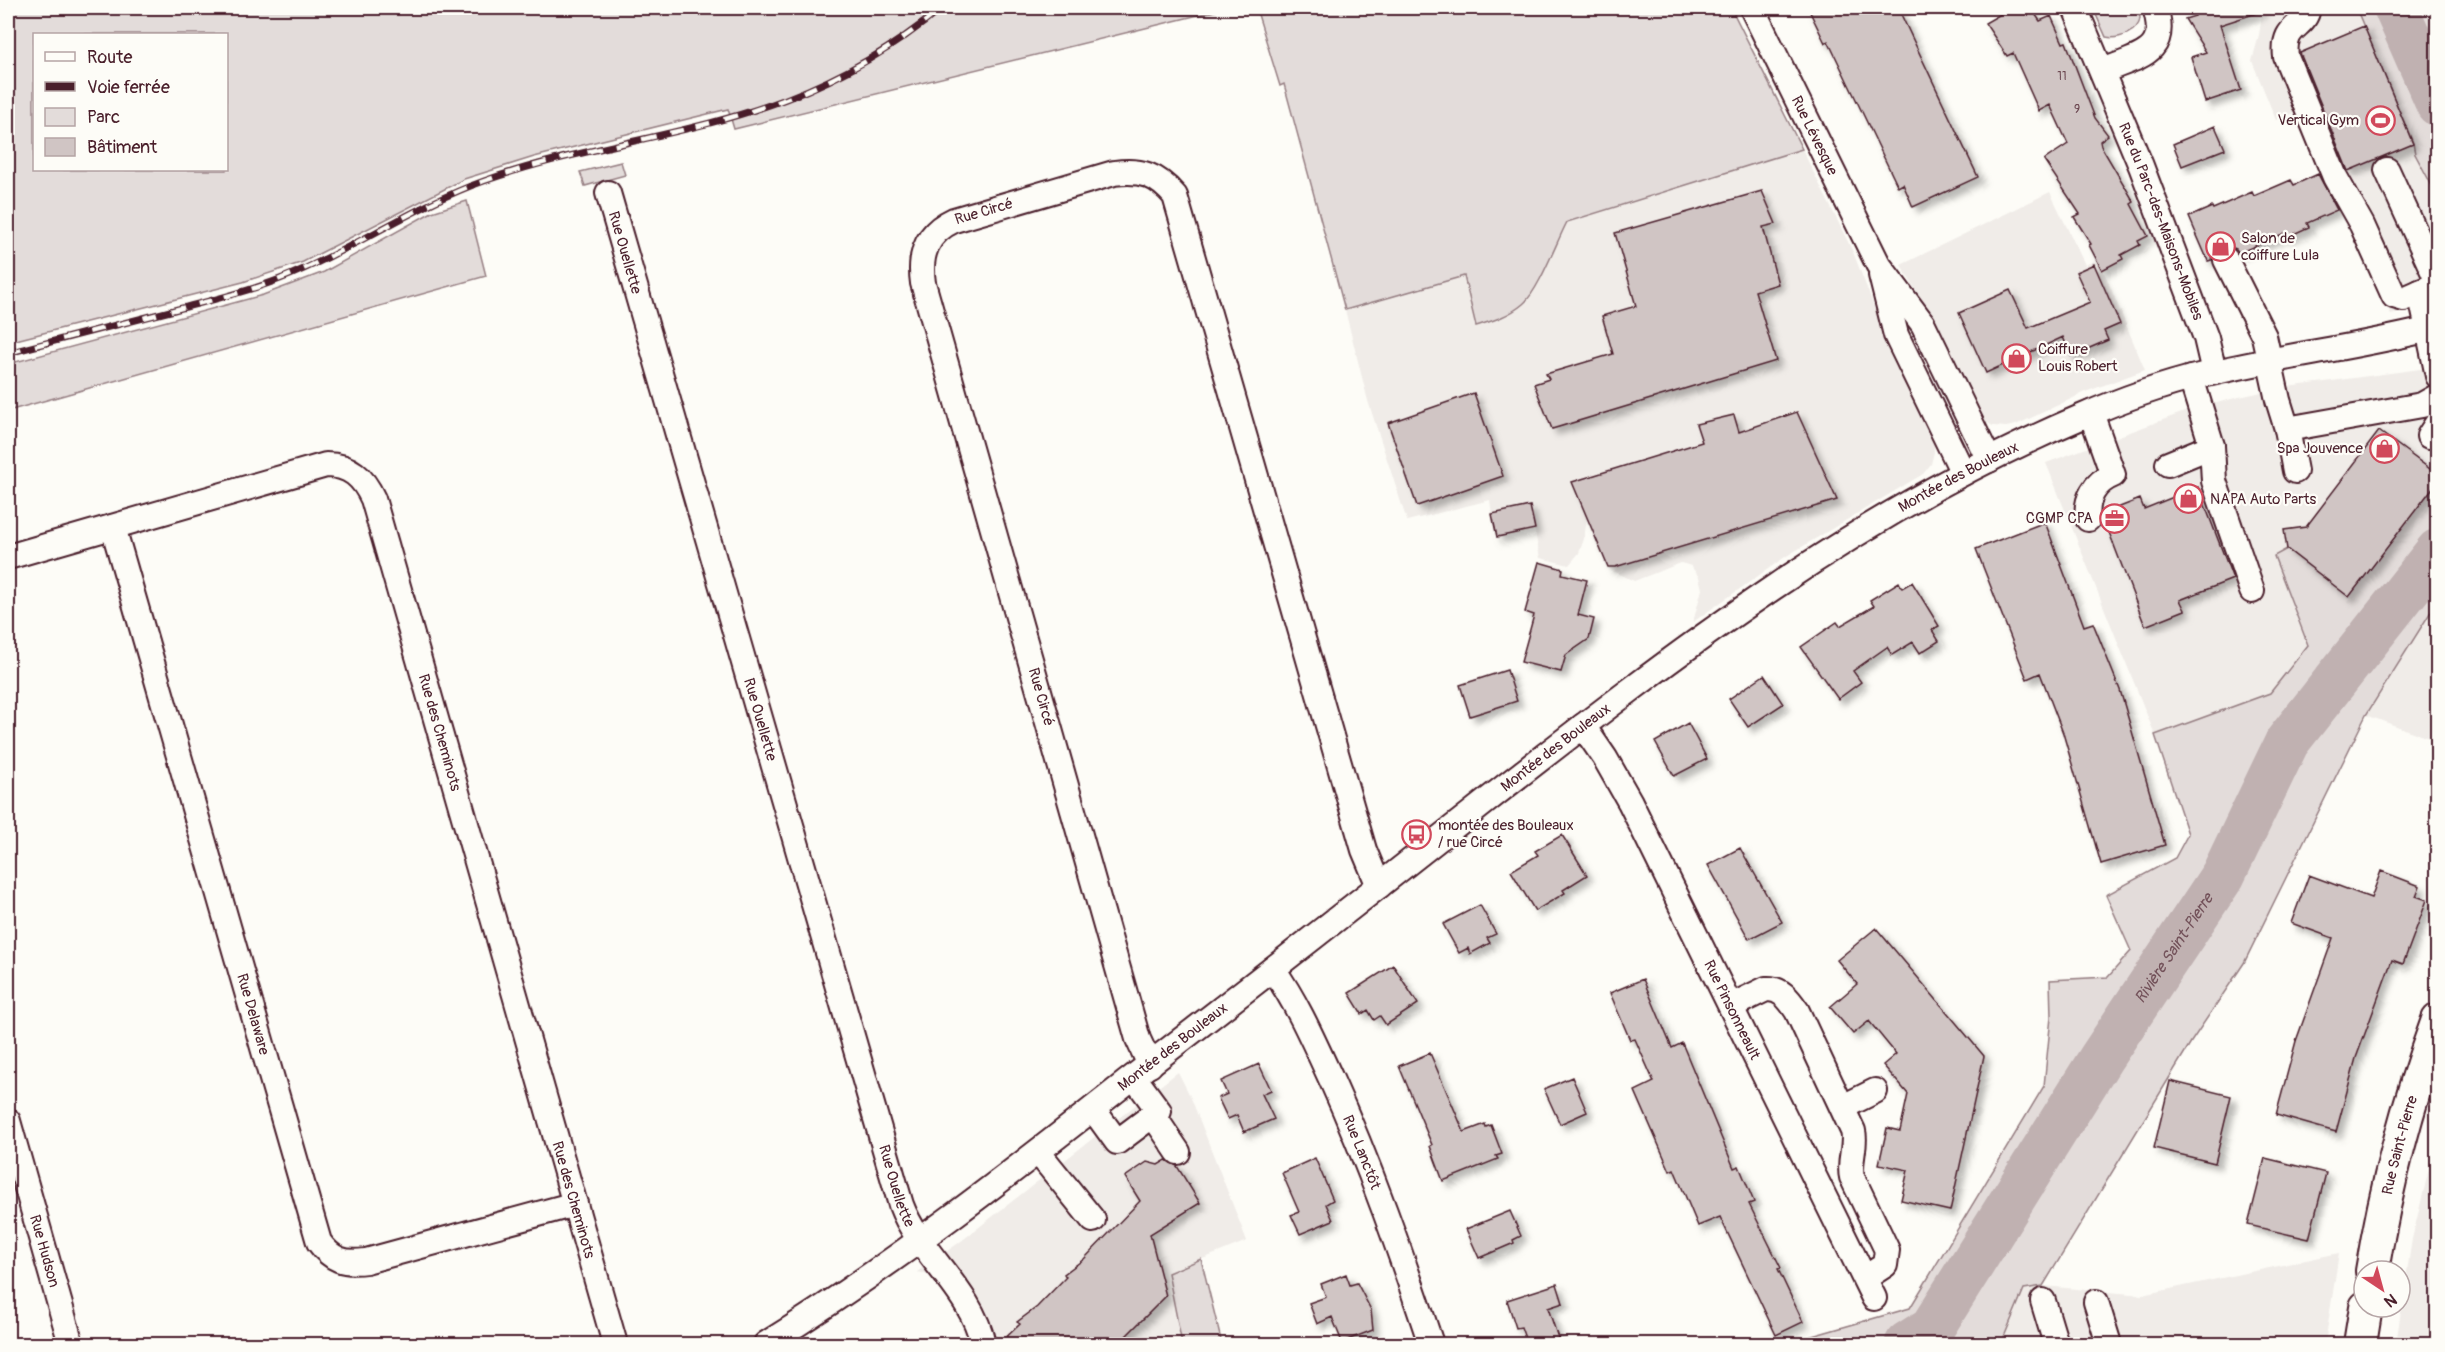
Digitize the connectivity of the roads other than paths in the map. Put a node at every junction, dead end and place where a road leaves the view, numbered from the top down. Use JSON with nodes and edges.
{"nodes":[{"id":1,"x":1752,"y":8,"type":"edge"},
{"id":2,"x":2075,"y":8,"type":"edge"},
{"id":3,"x":2155,"y":8,"type":"edge"},
{"id":4,"x":2308,"y":8,"type":"edge"},
{"id":5,"x":2103,"y":71,"type":"junction"},
{"id":6,"x":2387,"y":170,"type":"dead end"},
{"id":7,"x":608,"y":193,"type":"dead end"},
{"id":8,"x":2226,"y":260,"type":"dead end"},
{"id":9,"x":1878,"y":264,"type":"junction"},
{"id":10,"x":2432,"y":286,"type":"edge"},
{"id":11,"x":2433,"y":328,"type":"edge"},
{"id":12,"x":2270,"y":361,"type":"junction"},
{"id":13,"x":2214,"y":372,"type":"junction"},
{"id":14,"x":2438,"y":376,"type":"edge"},
{"id":15,"x":2191,"y":378,"type":"junction"},
{"id":16,"x":2438,"y":396,"type":"edge"},
{"id":17,"x":2091,"y":412,"type":"junction"},
{"id":18,"x":2287,"y":429,"type":"junction"},
{"id":19,"x":2212,"y":446,"type":"junction"},
{"id":20,"x":1989,"y":460,"type":"junction"},
{"id":21,"x":2168,"y":464,"type":"dead end"},
{"id":22,"x":2295,"y":471,"type":"dead end"},
{"id":23,"x":1963,"y":473,"type":"junction"},
{"id":24,"x":2088,"y":519,"type":"dead end"},
{"id":25,"x":113,"y":527,"type":"junction"},
{"id":26,"x":8,"y":557,"type":"edge"},
{"id":27,"x":2252,"y":591,"type":"dead end"},
{"id":28,"x":1583,"y":726,"type":"junction"},
{"id":29,"x":1379,"y":886,"type":"junction"},
{"id":30,"x":1273,"y":969,"type":"junction"},
{"id":31,"x":1731,"y":1006,"type":"junction"},
{"id":32,"x":2438,"y":1020,"type":"edge"},
{"id":33,"x":1142,"y":1071,"type":"junction"},
{"id":34,"x":1875,"y":1091,"type":"dead end"},
{"id":35,"x":1843,"y":1107,"type":"junction"},
{"id":36,"x":1093,"y":1109,"type":"junction"},
{"id":37,"x":1153,"y":1115,"type":"junction"},
{"id":38,"x":8,"y":1121,"type":"edge"},
{"id":39,"x":1038,"y":1152,"type":"junction"},
{"id":40,"x":1178,"y":1152,"type":"dead end"},
{"id":41,"x":574,"y":1204,"type":"junction"},
{"id":42,"x":1093,"y":1220,"type":"dead end"},
{"id":43,"x":920,"y":1241,"type":"junction"},
{"id":44,"x":2374,"y":1259,"type":"edge"},
{"id":45,"x":2043,"y":1301,"type":"dead end"},
{"id":46,"x":2096,"y":1302,"type":"dead end"},
{"id":47,"x":2364,"y":1319,"type":"edge"},
{"id":48,"x":71,"y":1344,"type":"edge"},
{"id":49,"x":615,"y":1344,"type":"edge"},
{"id":50,"x":766,"y":1344,"type":"edge"},
{"id":51,"x":983,"y":1344,"type":"edge"},
{"id":52,"x":1431,"y":1344,"type":"edge"},
{"id":53,"x":2056,"y":1344,"type":"edge"},
{"id":54,"x":2109,"y":1344,"type":"edge"},
{"id":55,"x":2360,"y":1344,"type":"edge"}],
"edges":[{"from":1,"to":9,"type":"street","name":"Rue Lévesque"},
{"from":2,"to":5,"type":"street","name":"Rue du Parc-des-Maisons-Mobiles"},
{"from":3,"to":5,"type":"street"},
{"from":4,"to":10,"type":"street"},
{"from":5,"to":13,"type":"street","name":"Rue du Parc-des-Maisons-Mobiles"},
{"from":6,"to":10,"type":"street"},
{"from":7,"to":43,"type":"street","name":"Rue Ouellette"},
{"from":8,"to":12,"type":"street"},
{"from":9,"to":20,"type":"street","name":"Rue Lévesque"},
{"from":9,"to":23,"type":"street","name":"Rue Lévesque"},
{"from":10,"to":11,"type":"street"},
{"from":11,"to":12,"type":"street","name":"Montée des Bouleaux"},
{"from":11,"to":14,"type":"street"},
{"from":12,"to":13,"type":"street","name":"Montée des Bouleaux"},
{"from":12,"to":18,"type":"street"},
{"from":13,"to":15,"type":"street","name":"Montée des Bouleaux"},
{"from":15,"to":17,"type":"street","name":"Montée des Bouleaux"},
{"from":15,"to":19,"type":"street"},
{"from":16,"to":18,"type":"street"},
{"from":17,"to":20,"type":"street","name":"Montée des Bouleaux"},
{"from":17,"to":24,"type":"street"},
{"from":18,"to":22,"type":"street"},
{"from":19,"to":21,"type":"street"},
{"from":19,"to":27,"type":"street"},
{"from":20,"to":23,"type":"street","name":"Montée des Bouleaux"},
{"from":23,"to":28,"type":"street","name":"Montée des Bouleaux"},
{"from":25,"to":26,"type":"street","name":"Rue des Cheminots"},
{"from":25,"to":41,"type":"street","name":"Rue Delaware"},
{"from":25,"to":41,"type":"street","name":"Rue des Cheminots"},
{"from":28,"to":29,"type":"street","name":"Montée des Bouleaux"},
{"from":28,"to":31,"type":"street","name":"Rue Pinsonneault"},
{"from":29,"to":30,"type":"street","name":"Montée des Bouleaux"},
{"from":29,"to":33,"type":"street","name":"Rue Circé"},
{"from":30,"to":33,"type":"street","name":"Montée des Bouleaux"},
{"from":30,"to":52,"type":"street","name":"Rue Lanctôt"},
{"from":31,"to":35,"type":"street"},
{"from":31,"to":35,"type":"street","name":"Rue Pinsonneault"},
{"from":32,"to":44,"type":"main road","name":"Rue Saint-Pierre"},
{"from":33,"to":36,"type":"street","name":"Montée des Bouleaux"},
{"from":33,"to":37,"type":"street","name":"Rue Circé"},
{"from":34,"to":35,"type":"street"},
{"from":36,"to":37,"type":"street"},
{"from":36,"to":39,"type":"street","name":"Montée des Bouleaux"},
{"from":37,"to":40,"type":"street"},
{"from":38,"to":48,"type":"street","name":"Rue Hudson"},
{"from":39,"to":42,"type":"street"},
{"from":39,"to":43,"type":"street","name":"Montée des Bouleaux"},
{"from":41,"to":49,"type":"street","name":"Rue des Cheminots"},
{"from":43,"to":50,"type":"street","name":"Montée des Bouleaux"},
{"from":43,"to":51,"type":"street","name":"Rue Ouellette"},
{"from":45,"to":53,"type":"street"},
{"from":46,"to":54,"type":"street"},
{"from":47,"to":55,"type":"main road"}]}
